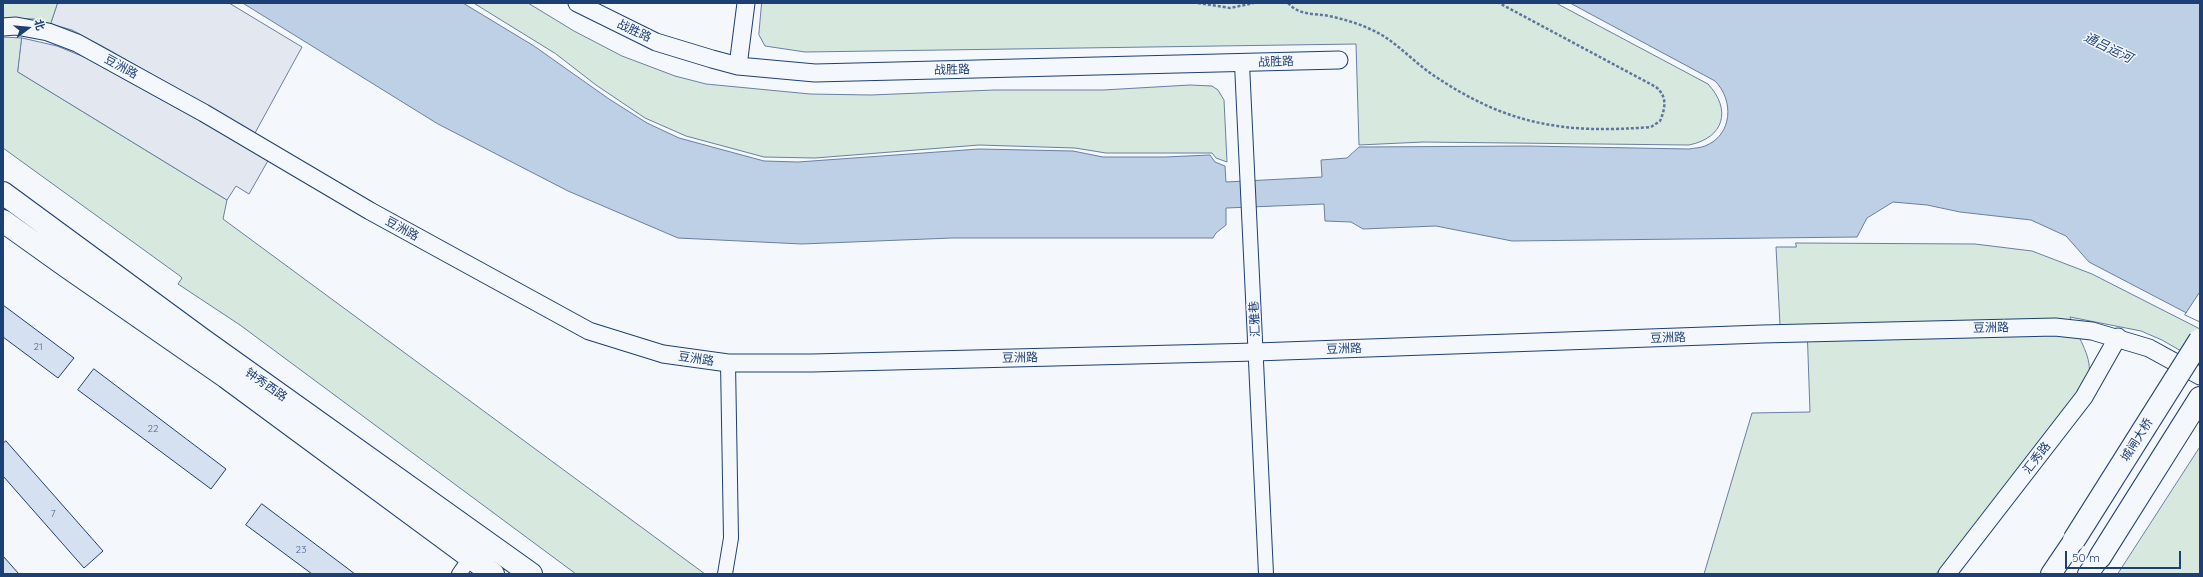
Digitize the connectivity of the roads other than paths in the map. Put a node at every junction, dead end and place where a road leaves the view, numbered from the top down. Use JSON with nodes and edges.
{"nodes":[{"id":1,"x":577,"y":3,"type":"edge"},
{"id":2,"x":746,"y":3,"type":"edge"},
{"id":3,"x":3,"y":27,"type":"edge"},
{"id":4,"x":1339,"y":60,"type":"dead end"},
{"id":5,"x":1242,"y":64,"type":"junction"},
{"id":6,"x":738,"y":66,"type":"junction"},
{"id":7,"x":3,"y":192,"type":"edge"},
{"id":8,"x":3,"y":221,"type":"edge"},
{"id":9,"x":2118,"y":337,"type":"junction"},
{"id":10,"x":2200,"y":340,"type":"edge"},
{"id":11,"x":1256,"y":352,"type":"junction"},
{"id":12,"x":728,"y":363,"type":"junction"},
{"id":13,"x":2200,"y":376,"type":"edge"},
{"id":14,"x":2200,"y":398,"type":"edge"},
{"id":15,"x":484,"y":539,"type":"junction"},
{"id":16,"x":2074,"y":540,"type":"joint"},
{"id":17,"x":465,"y":566,"type":"edge"},
{"id":18,"x":2094,"y":566,"type":"edge"},
{"id":19,"x":493,"y":574,"type":"edge"},
{"id":20,"x":531,"y":574,"type":"edge"},
{"id":21,"x":725,"y":574,"type":"edge"},
{"id":22,"x":1266,"y":574,"type":"edge"},
{"id":23,"x":1948,"y":574,"type":"edge"},
{"id":24,"x":2051,"y":574,"type":"edge"}],
"edges":[{"from":1,"to":6,"type":"street","name":"战胜路"},
{"from":2,"to":6,"type":"street"},
{"from":3,"to":12,"type":"street","name":"豆洲路"},
{"from":4,"to":5,"type":"street","name":"战胜路"},
{"from":5,"to":6,"type":"street","name":"战胜路"},
{"from":5,"to":11,"type":"street","name":"汇雅巷"},
{"from":7,"to":15,"type":"main road","name":"钟秀西路"},
{"from":8,"to":17,"type":"main road","name":"钟秀西路"},
{"from":9,"to":11,"type":"street","name":"豆洲路"},
{"from":9,"to":13,"type":"street","name":"豆洲路"},
{"from":9,"to":23,"type":"street","name":"汇秀路"},
{"from":10,"to":16,"type":"main road","name":"城闸大桥","bridge":true},
{"from":11,"to":12,"type":"street","name":"豆洲路"},
{"from":11,"to":22,"type":"street","name":"汇雅巷"},
{"from":12,"to":21,"type":"street"},
{"from":14,"to":18,"type":"main road"},
{"from":15,"to":17,"type":"street"},
{"from":15,"to":20,"type":"main road","name":"钟秀西路"},
{"from":16,"to":24,"type":"main road"},
{"from":17,"to":19,"type":"main road","name":"钟秀西路"}]}
